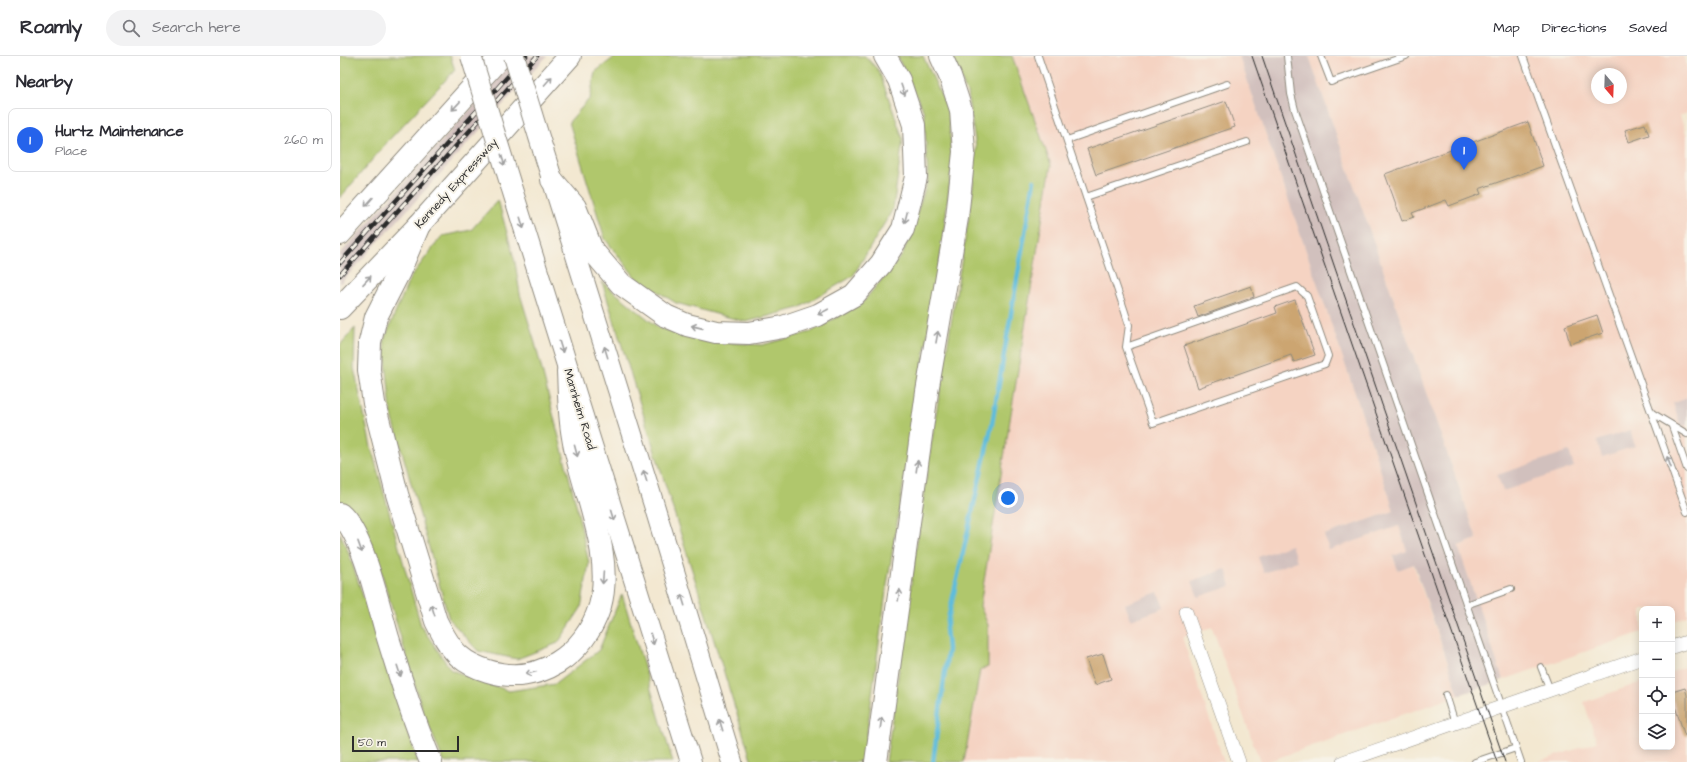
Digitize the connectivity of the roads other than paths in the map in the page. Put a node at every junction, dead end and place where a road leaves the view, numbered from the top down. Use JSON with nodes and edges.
{"nodes":[{"id":1,"x":471,"y":56,"type":"edge"},
{"id":2,"x":501,"y":56,"type":"edge"},
{"id":3,"x":514,"y":56,"type":"edge"},
{"id":4,"x":570,"y":56,"type":"edge"},
{"id":5,"x":884,"y":56,"type":"edge"},
{"id":6,"x":941,"y":56,"type":"edge"},
{"id":7,"x":1038,"y":56,"type":"edge"},
{"id":8,"x":1287,"y":56,"type":"edge"},
{"id":9,"x":1321,"y":56,"type":"edge"},
{"id":10,"x":1406,"y":56,"type":"edge"},
{"id":11,"x":1523,"y":56,"type":"edge"},
{"id":12,"x":1227,"y":84,"type":"dead end"},
{"id":13,"x":1067,"y":140,"type":"junction"},
{"id":14,"x":1247,"y":142,"type":"dead end"},
{"id":15,"x":552,"y":180,"type":"junction"},
{"id":16,"x":1086,"y":197,"type":"junction"},
{"id":17,"x":420,"y":225,"type":"junction"},
{"id":18,"x":340,"y":234,"type":"edge"},
{"id":19,"x":340,"y":308,"type":"edge"},
{"id":20,"x":1126,"y":347,"type":"junction"},
{"id":21,"x":568,"y":370,"type":"junction"},
{"id":22,"x":1652,"y":413,"type":"junction"},
{"id":23,"x":1672,"y":426,"type":"junction"},
{"id":24,"x":1687,"y":435,"type":"edge"},
{"id":25,"x":1687,"y":470,"type":"edge"},
{"id":26,"x":1687,"y":512,"type":"edge"},
{"id":27,"x":340,"y":514,"type":"edge"},
{"id":28,"x":1511,"y":589,"type":"dead end"},
{"id":29,"x":1466,"y":605,"type":"junction"},
{"id":30,"x":1186,"y":612,"type":"dead end"},
{"id":31,"x":1687,"y":642,"type":"edge"},
{"id":32,"x":1675,"y":646,"type":"edge"},
{"id":33,"x":1639,"y":659,"type":"edge"},
{"id":34,"x":1541,"y":667,"type":"dead end"},
{"id":35,"x":1550,"y":690,"type":"junction"},
{"id":36,"x":1446,"y":695,"type":"dead end"},
{"id":37,"x":1501,"y":707,"type":"junction"},
{"id":38,"x":1455,"y":723,"type":"junction"},
{"id":39,"x":1516,"y":748,"type":"junction"},
{"id":40,"x":432,"y":762,"type":"edge"},
{"id":41,"x":691,"y":762,"type":"edge"},
{"id":42,"x":732,"y":762,"type":"edge"},
{"id":43,"x":876,"y":762,"type":"edge"},
{"id":44,"x":1239,"y":762,"type":"edge"},
{"id":45,"x":1343,"y":762,"type":"edge"},
{"id":46,"x":1475,"y":762,"type":"edge"},
{"id":47,"x":1521,"y":762,"type":"edge"}],
"edges":[{"from":1,"to":21,"type":"main road","name":"Mannheim Road","one_way":true,"bridge":true},
{"from":2,"to":18,"type":"highway","one_way":true},
{"from":3,"to":15,"type":"main road","bridge":true},
{"from":17,"to":4,"type":"highway","name":"Kennedy Expressway","one_way":true},
{"from":5,"to":15,"type":"highway","one_way":true},
{"from":43,"to":6,"type":"highway","one_way":true},
{"from":7,"to":13,"type":"lane"},
{"from":8,"to":29,"type":"lane"},
{"from":9,"to":10,"type":"lane"},
{"from":11,"to":22,"type":"lane"},
{"from":12,"to":13,"type":"lane"},
{"from":13,"to":16,"type":"lane"},
{"from":14,"to":16,"type":"lane"},
{"from":42,"to":15,"type":"main road","one_way":true},
{"from":16,"to":20,"type":"lane"},
{"from":19,"to":17,"type":"highway","name":"Kennedy Expressway","one_way":true},
{"from":21,"to":17,"type":"highway","one_way":true},
{"from":20,"to":20,"type":"lane"},
{"from":21,"to":41,"type":"main road","name":"Mannheim Road","one_way":true},
{"from":22,"to":23,"type":"lane"},
{"from":26,"to":22,"type":"lane","one_way":true},
{"from":23,"to":24,"type":"lane"},
{"from":23,"to":25,"type":"lane"},
{"from":27,"to":40,"type":"highway","one_way":true},
{"from":28,"to":29,"type":"lane"},
{"from":29,"to":37,"type":"lane"},
{"from":30,"to":44,"type":"street"},
{"from":31,"to":32,"type":"street"},
{"from":33,"to":35,"type":"street"},
{"from":34,"to":35,"type":"lane"},
{"from":35,"to":37,"type":"street"},
{"from":36,"to":38,"type":"lane"},
{"from":37,"to":38,"type":"street"},
{"from":37,"to":39,"type":"lane"},
{"from":38,"to":45,"type":"street"},
{"from":39,"to":46,"type":"lane"},
{"from":39,"to":47,"type":"lane"}]}
